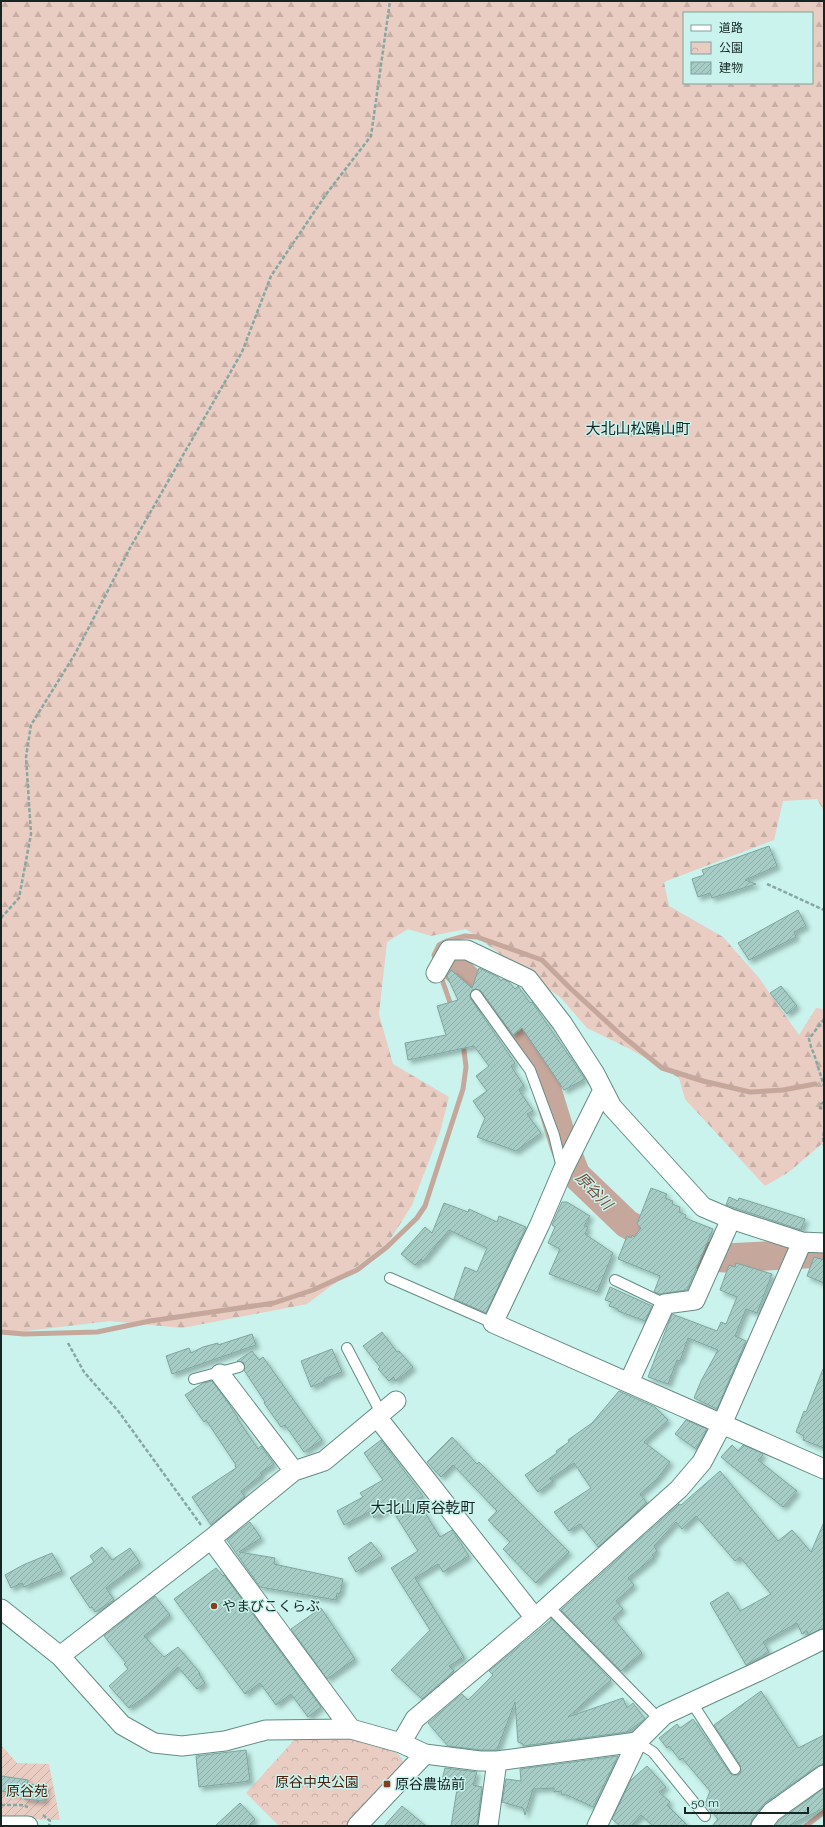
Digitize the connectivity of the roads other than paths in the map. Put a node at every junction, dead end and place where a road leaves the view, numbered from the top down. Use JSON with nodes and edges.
{"nodes":[{"id":1,"x":436,"y":973,"type":"dead end"},
{"id":2,"x":476,"y":994,"type":"dead end"},
{"id":3,"x":603,"y":1090,"type":"junction"},
{"id":4,"x":563,"y":1170,"type":"junction"},
{"id":5,"x":731,"y":1219,"type":"junction"},
{"id":6,"x":802,"y":1242,"type":"junction"},
{"id":7,"x":824,"y":1243,"type":"edge"},
{"id":8,"x":390,"y":1278,"type":"dead end"},
{"id":9,"x":615,"y":1280,"type":"dead end"},
{"id":10,"x":665,"y":1304,"type":"junction"},
{"id":11,"x":493,"y":1323,"type":"junction"},
{"id":12,"x":347,"y":1348,"type":"dead end"},
{"id":13,"x":238,"y":1367,"type":"dead end"},
{"id":14,"x":220,"y":1374,"type":"junction"},
{"id":15,"x":194,"y":1379,"type":"dead end"},
{"id":16,"x":629,"y":1382,"type":"junction"},
{"id":17,"x":396,"y":1401,"type":"dead end"},
{"id":18,"x":379,"y":1415,"type":"junction"},
{"id":19,"x":722,"y":1424,"type":"junction"},
{"id":20,"x":824,"y":1469,"type":"edge"},
{"id":21,"x":294,"y":1471,"type":"junction"},
{"id":22,"x":211,"y":1539,"type":"junction"},
{"id":23,"x":1,"y":1609,"type":"edge"},
{"id":24,"x":541,"y":1612,"type":"junction"},
{"id":25,"x":824,"y":1638,"type":"edge"},
{"id":26,"x":60,"y":1656,"type":"junction"},
{"id":27,"x":692,"y":1703,"type":"junction"},
{"id":28,"x":660,"y":1720,"type":"junction"},
{"id":29,"x":351,"y":1729,"type":"junction"},
{"id":30,"x":637,"y":1742,"type":"junction"},
{"id":31,"x":402,"y":1743,"type":"junction"},
{"id":32,"x":426,"y":1754,"type":"junction"},
{"id":33,"x":497,"y":1761,"type":"junction"},
{"id":34,"x":735,"y":1769,"type":"dead end"},
{"id":35,"x":824,"y":1775,"type":"edge"},
{"id":36,"x":705,"y":1816,"type":"dead end"},
{"id":37,"x":1,"y":1826,"type":"edge"},
{"id":38,"x":28,"y":1826,"type":"edge"},
{"id":39,"x":358,"y":1826,"type":"edge"},
{"id":40,"x":488,"y":1826,"type":"edge"},
{"id":41,"x":597,"y":1826,"type":"edge"},
{"id":42,"x":761,"y":1826,"type":"edge"}],
"edges":[{"from":1,"to":3,"type":"street"},
{"from":2,"to":4,"type":"lane"},
{"from":3,"to":4,"type":"street"},
{"from":3,"to":5,"type":"street"},
{"from":4,"to":11,"type":"street"},
{"from":5,"to":6,"type":"street"},
{"from":5,"to":10,"type":"street"},
{"from":6,"to":7,"type":"street"},
{"from":6,"to":19,"type":"street"},
{"from":8,"to":11,"type":"lane"},
{"from":9,"to":10,"type":"lane"},
{"from":10,"to":16,"type":"street"},
{"from":11,"to":16,"type":"street"},
{"from":12,"to":18,"type":"lane"},
{"from":13,"to":14,"type":"lane"},
{"from":14,"to":15,"type":"lane"},
{"from":14,"to":21,"type":"street"},
{"from":16,"to":19,"type":"street"},
{"from":17,"to":18,"type":"street"},
{"from":18,"to":21,"type":"street"},
{"from":18,"to":24,"type":"street"},
{"from":19,"to":20,"type":"street"},
{"from":19,"to":24,"type":"street"},
{"from":21,"to":22,"type":"street"},
{"from":22,"to":26,"type":"street"},
{"from":22,"to":29,"type":"street"},
{"from":23,"to":26,"type":"street"},
{"from":24,"to":28,"type":"lane"},
{"from":24,"to":31,"type":"street"},
{"from":25,"to":27,"type":"street"},
{"from":26,"to":29,"type":"street"},
{"from":27,"to":28,"type":"street"},
{"from":27,"to":34,"type":"lane"},
{"from":28,"to":30,"type":"street"},
{"from":29,"to":31,"type":"street"},
{"from":30,"to":33,"type":"street"},
{"from":30,"to":36,"type":"lane"},
{"from":30,"to":41,"type":"street"},
{"from":31,"to":32,"type":"street"},
{"from":32,"to":33,"type":"street"},
{"from":32,"to":39,"type":"street"},
{"from":33,"to":40,"type":"street"},
{"from":35,"to":42,"type":"street"},
{"from":37,"to":38,"type":"street"}]}
